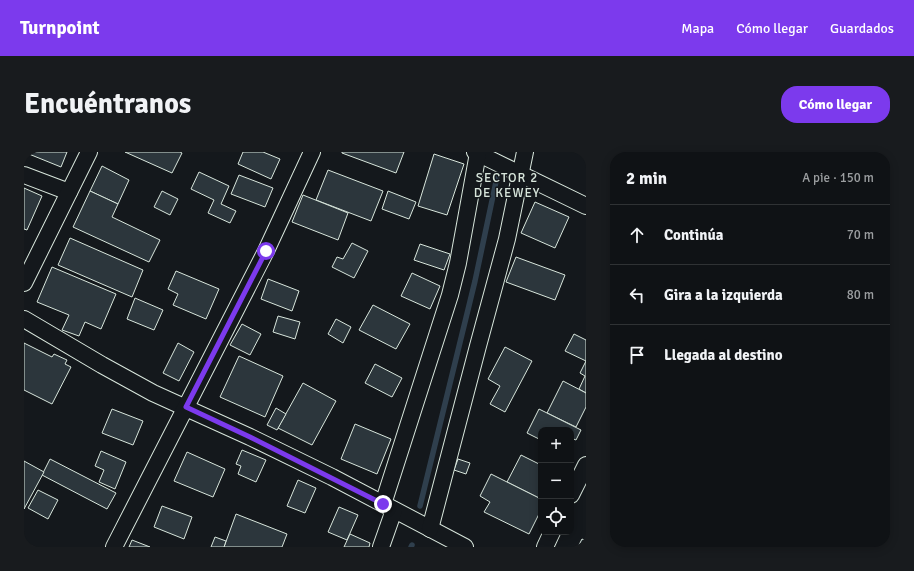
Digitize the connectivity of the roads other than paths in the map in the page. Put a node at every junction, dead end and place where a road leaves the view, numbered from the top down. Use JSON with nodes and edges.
{"nodes":[{"id":1,"x":89,"y":152,"type":"edge"},
{"id":2,"x":312,"y":152,"type":"edge"},
{"id":3,"x":525,"y":152,"type":"edge"},
{"id":4,"x":476,"y":153,"type":"edge"},
{"id":5,"x":521,"y":174,"type":"junction"},
{"id":6,"x":24,"y":175,"type":"edge"},
{"id":7,"x":69,"y":192,"type":"junction"},
{"id":8,"x":586,"y":206,"type":"edge"},
{"id":9,"x":24,"y":283,"type":"edge"},
{"id":10,"x":24,"y":319,"type":"edge"},
{"id":11,"x":186,"y":407,"type":"junction"},
{"id":12,"x":586,"y":465,"type":"edge"},
{"id":13,"x":574,"y":489,"type":"edge"},
{"id":14,"x":389,"y":507,"type":"junction"},
{"id":15,"x":430,"y":529,"type":"junction"},
{"id":16,"x":551,"y":535,"type":"edge"},
{"id":17,"x":114,"y":547,"type":"edge"},
{"id":18,"x":381,"y":547,"type":"edge"},
{"id":19,"x":465,"y":547,"type":"edge"},
{"id":20,"x":545,"y":547,"type":"edge"}],
"edges":[{"from":1,"to":7,"type":"street"},
{"from":2,"to":11,"type":"street"},
{"from":3,"to":5,"type":"street"},
{"from":4,"to":5,"type":"street"},
{"from":4,"to":14,"type":"street"},
{"from":5,"to":8,"type":"street"},
{"from":5,"to":15,"type":"street"},
{"from":6,"to":7,"type":"street"},
{"from":7,"to":9,"type":"street"},
{"from":10,"to":11,"type":"street"},
{"from":11,"to":14,"type":"street"},
{"from":11,"to":17,"type":"street"},
{"from":12,"to":13,"type":"street"},
{"from":14,"to":15,"type":"street"},
{"from":14,"to":18,"type":"street"},
{"from":15,"to":19,"type":"street"},
{"from":16,"to":20,"type":"street"}]}
